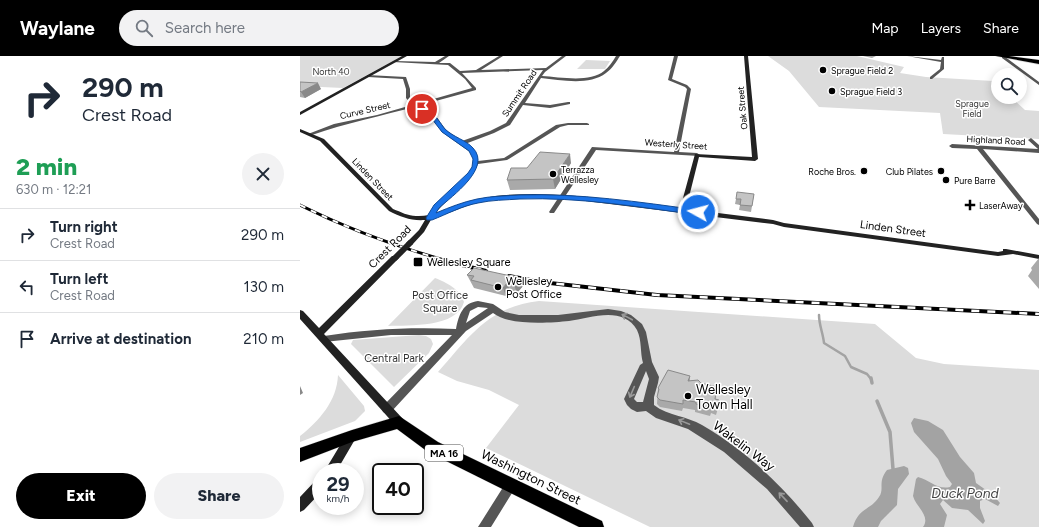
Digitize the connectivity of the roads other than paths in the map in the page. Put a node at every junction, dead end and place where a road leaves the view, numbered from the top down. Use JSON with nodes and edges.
{"nodes":[{"id":1,"x":405,"y":56,"type":"edge"},
{"id":2,"x":447,"y":56,"type":"edge"},
{"id":3,"x":501,"y":56,"type":"edge"},
{"id":4,"x":564,"y":56,"type":"edge"},
{"id":5,"x":618,"y":56,"type":"edge"},
{"id":6,"x":676,"y":56,"type":"edge"},
{"id":7,"x":746,"y":56,"type":"edge"},
{"id":8,"x":909,"y":56,"type":"edge"},
{"id":9,"x":943,"y":56,"type":"edge"},
{"id":10,"x":1001,"y":56,"type":"edge"},
{"id":11,"x":1013,"y":56,"type":"edge"},
{"id":12,"x":1026,"y":59,"type":"junction"},
{"id":13,"x":942,"y":61,"type":"junction"},
{"id":14,"x":1039,"y":61,"type":"edge"},
{"id":15,"x":395,"y":62,"type":"junction"},
{"id":16,"x":436,"y":63,"type":"junction"},
{"id":17,"x":545,"y":69,"type":"junction"},
{"id":18,"x":460,"y":72,"type":"junction"},
{"id":19,"x":476,"y":72,"type":"junction"},
{"id":20,"x":368,"y":76,"type":"junction"},
{"id":21,"x":465,"y":77,"type":"junction"},
{"id":22,"x":539,"y":77,"type":"junction"},
{"id":23,"x":931,"y":78,"type":"dead end"},
{"id":24,"x":1039,"y":84,"type":"edge"},
{"id":25,"x":568,"y":103,"type":"dead end"},
{"id":26,"x":522,"y":104,"type":"junction"},
{"id":27,"x":416,"y":106,"type":"junction"},
{"id":28,"x":300,"y":114,"type":"edge"},
{"id":29,"x":587,"y":124,"type":"dead end"},
{"id":30,"x":300,"y":130,"type":"edge"},
{"id":31,"x":310,"y":134,"type":"junction"},
{"id":32,"x":1031,"y":140,"type":"dead end"},
{"id":33,"x":462,"y":143,"type":"junction"},
{"id":34,"x":952,"y":146,"type":"dead end"},
{"id":35,"x":979,"y":148,"type":"junction"},
{"id":36,"x":1039,"y":149,"type":"edge"},
{"id":37,"x":676,"y":153,"type":"junction"},
{"id":38,"x":697,"y":155,"type":"junction"},
{"id":39,"x":755,"y":159,"type":"joint"},
{"id":40,"x":476,"y":163,"type":"junction"},
{"id":41,"x":562,"y":196,"type":"junction"},
{"id":42,"x":683,"y":210,"type":"junction"},
{"id":43,"x":552,"y":212,"type":"dead end"},
{"id":44,"x":429,"y":218,"type":"junction"},
{"id":45,"x":1039,"y":223,"type":"edge"},
{"id":46,"x":1039,"y":257,"type":"edge"},
{"id":47,"x":494,"y":308,"type":"junction"},
{"id":48,"x":300,"y":313,"type":"edge"},
{"id":49,"x":460,"y":332,"type":"junction"},
{"id":50,"x":321,"y":336,"type":"junction"},
{"id":51,"x":648,"y":365,"type":"junction"},
{"id":52,"x":649,"y":406,"type":"junction"},
{"id":53,"x":386,"y":409,"type":"junction"},
{"id":54,"x":399,"y":422,"type":"junction"},
{"id":55,"x":352,"y":436,"type":"junction"},
{"id":56,"x":300,"y":455,"type":"edge"},
{"id":57,"x":336,"y":463,"type":"edge"},
{"id":58,"x":511,"y":485,"type":"junction"},
{"id":59,"x":312,"y":493,"type":"edge"},
{"id":60,"x":300,"y":506,"type":"edge"},
{"id":61,"x":484,"y":527,"type":"edge"},
{"id":62,"x":596,"y":527,"type":"edge"},
{"id":63,"x":808,"y":527,"type":"edge"}],
"edges":[{"from":1,"to":15,"type":"street"},
{"from":2,"to":16,"type":"street"},
{"from":3,"to":19,"type":"street"},
{"from":4,"to":17,"type":"street","name":"Summit Road"},
{"from":5,"to":22,"type":"street"},
{"from":6,"to":37,"type":"street"},
{"from":7,"to":39,"type":"street","name":"Oak Street"},
{"from":8,"to":13,"type":"street"},
{"from":9,"to":13,"type":"street"},
{"from":10,"to":12,"type":"highway"},
{"from":10,"to":24,"type":"street"},
{"from":11,"to":12,"type":"highway"},
{"from":12,"to":14,"type":"highway"},
{"from":13,"to":23,"type":"street"},
{"from":15,"to":16,"type":"street","name":"Curve Street"},
{"from":15,"to":20,"type":"street"},
{"from":16,"to":18,"type":"street","name":"Curve Street"},
{"from":17,"to":19,"type":"street"},
{"from":17,"to":22,"type":"street","name":"Summit Road"},
{"from":18,"to":19,"type":"street"},
{"from":18,"to":21,"type":"street","name":"Curve Street"},
{"from":19,"to":21,"type":"street"},
{"from":20,"to":27,"type":"street"},
{"from":20,"to":28,"type":"street"},
{"from":21,"to":27,"type":"street","name":"Curve Street"},
{"from":22,"to":26,"type":"street","name":"Summit Road"},
{"from":25,"to":26,"type":"street"},
{"from":26,"to":33,"type":"street","name":"Summit Road"},
{"from":27,"to":31,"type":"street","name":"Curve Street"},
{"from":27,"to":33,"type":"street"},
{"from":29,"to":40,"type":"street"},
{"from":30,"to":31,"type":"street","name":"Linden Street"},
{"from":31,"to":44,"type":"street","name":"Linden Street"},
{"from":32,"to":36,"type":"street"},
{"from":33,"to":40,"type":"street"},
{"from":34,"to":35,"type":"street","name":"Highland Road"},
{"from":35,"to":36,"type":"street","name":"Highland Road"},
{"from":35,"to":45,"type":"street"},
{"from":37,"to":38,"type":"street","name":"Westerly Street"},
{"from":37,"to":41,"type":"street","name":"Westerly Street"},
{"from":38,"to":39,"type":"street","name":"Westerly Street"},
{"from":38,"to":42,"type":"street"},
{"from":40,"to":44,"type":"street","name":"Crest Road"},
{"from":41,"to":42,"type":"street","name":"Linden Street"},
{"from":41,"to":43,"type":"street"},
{"from":41,"to":44,"type":"street","name":"Linden Street"},
{"from":42,"to":46,"type":"street","name":"Linden Street"},
{"from":44,"to":50,"type":"street","name":"Crest Road","bridge":true},
{"from":47,"to":49,"type":"street"},
{"from":47,"to":49,"type":"street"},
{"from":51,"to":47,"type":"street","one_way":true},
{"from":48,"to":50,"type":"street"},
{"from":49,"to":50,"type":"street"},
{"from":49,"to":53,"type":"street"},
{"from":50,"to":53,"type":"street"},
{"from":51,"to":52,"type":"street"},
{"from":51,"to":52,"type":"street","name":"Wakelin Way","one_way":true},
{"from":63,"to":52,"type":"street","name":"Wakelin Way","one_way":true},
{"from":53,"to":54,"type":"street"},
{"from":54,"to":55,"type":"main road"},
{"from":54,"to":58,"type":"main road","name":"Washington Street","number":"MA 16"},
{"from":55,"to":56,"type":"main road"},
{"from":55,"to":57,"type":"street"},
{"from":58,"to":61,"type":"street"},
{"from":58,"to":62,"type":"main road","name":"Washington Street","number":"MA 16"},
{"from":59,"to":60,"type":"street"}]}
